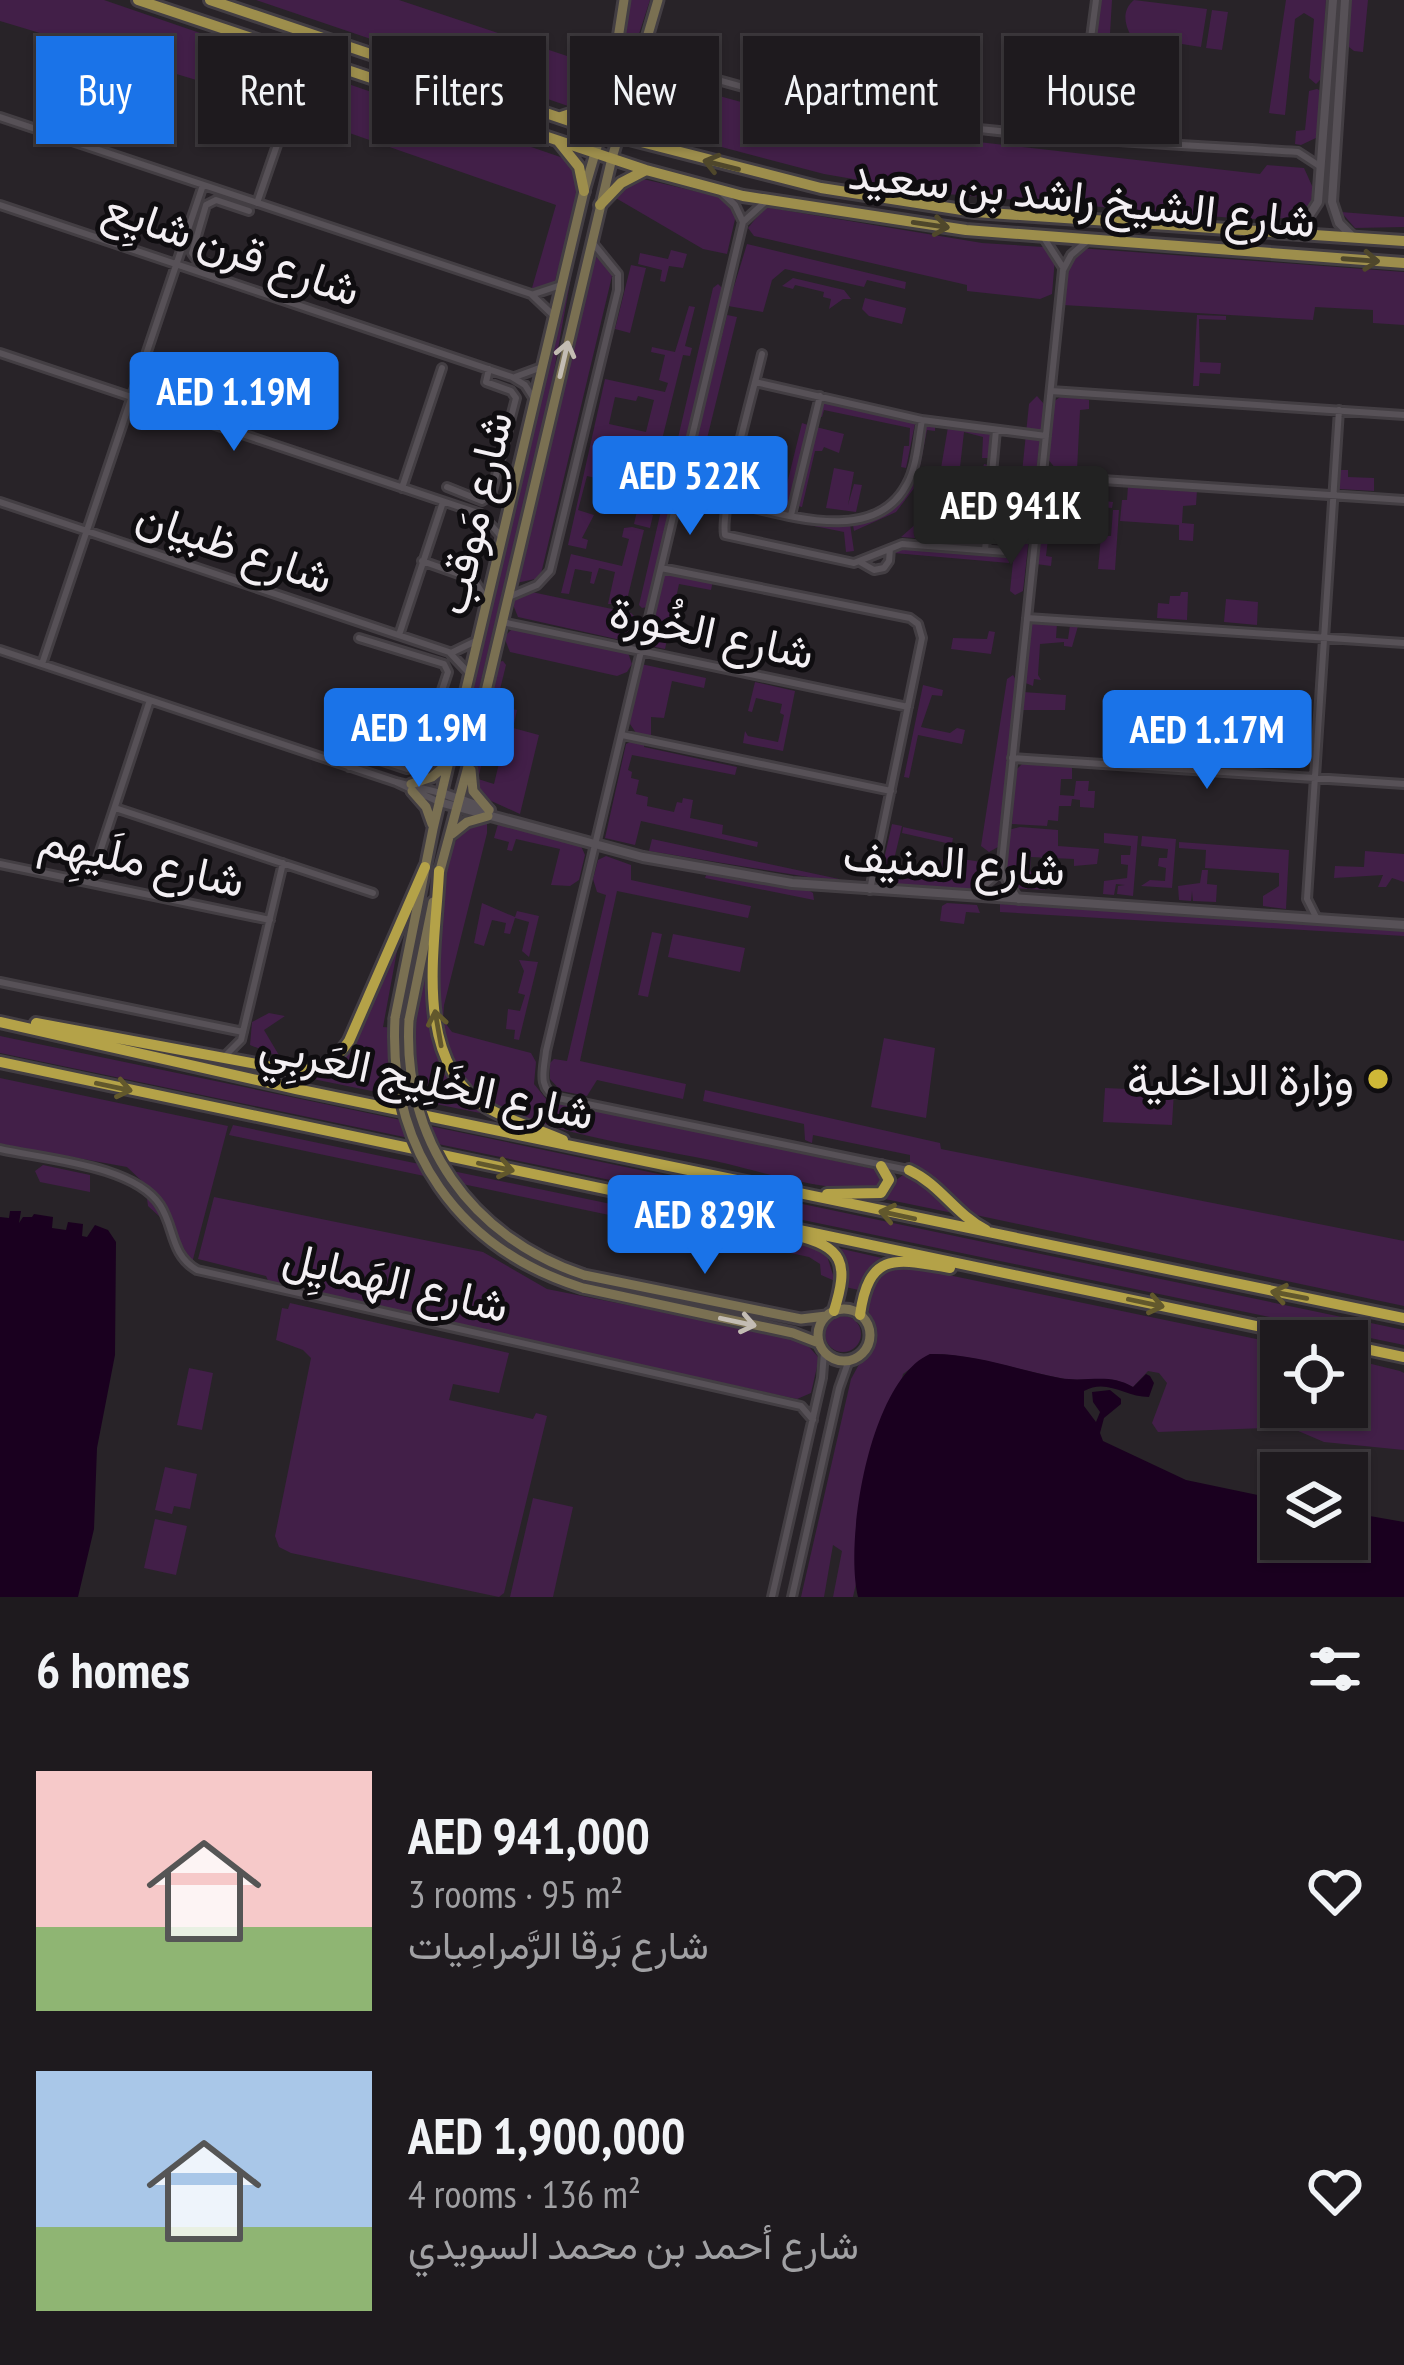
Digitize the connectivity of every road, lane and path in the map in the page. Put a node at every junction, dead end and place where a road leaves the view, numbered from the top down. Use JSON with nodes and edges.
{"nodes":[{"id":1,"x":138,"y":0,"type":"edge"},
{"id":2,"x":210,"y":0,"type":"edge"},
{"id":3,"x":624,"y":0,"type":"edge"},
{"id":4,"x":658,"y":0,"type":"edge"},
{"id":5,"x":1096,"y":0,"type":"edge"},
{"id":6,"x":1333,"y":0,"type":"edge"},
{"id":7,"x":1345,"y":0,"type":"edge"},
{"id":8,"x":619,"y":36,"type":"edge"},
{"id":9,"x":647,"y":36,"type":"edge"},
{"id":10,"x":1091,"y":36,"type":"edge"},
{"id":11,"x":719,"y":79,"type":"edge"},
{"id":12,"x":570,"y":114,"type":"edge"},
{"id":13,"x":0,"y":117,"type":"edge"},
{"id":14,"x":561,"y":117,"type":"junction"},
{"id":15,"x":570,"y":120,"type":"edge"},
{"id":16,"x":1004,"y":130,"type":"edge"},
{"id":17,"x":1322,"y":139,"type":"junction"},
{"id":18,"x":556,"y":140,"type":"junction"},
{"id":19,"x":1179,"y":143,"type":"edge"},
{"id":20,"x":277,"y":144,"type":"edge"},
{"id":21,"x":599,"y":144,"type":"edge"},
{"id":22,"x":615,"y":144,"type":"edge"},
{"id":23,"x":642,"y":144,"type":"edge"},
{"id":24,"x":654,"y":144,"type":"edge"},
{"id":25,"x":658,"y":149,"type":"junction"},
{"id":26,"x":1298,"y":152,"type":"junction"},
{"id":27,"x":596,"y":153,"type":"junction"},
{"id":28,"x":611,"y":158,"type":"junction"},
{"id":29,"x":1321,"y":167,"type":"junction"},
{"id":30,"x":646,"y":170,"type":"junction"},
{"id":31,"x":203,"y":184,"type":"junction"},
{"id":32,"x":719,"y":190,"type":"junction"},
{"id":33,"x":584,"y":191,"type":"junction"},
{"id":34,"x":768,"y":200,"type":"junction"},
{"id":35,"x":257,"y":202,"type":"junction"},
{"id":36,"x":1318,"y":202,"type":"junction"},
{"id":37,"x":1332,"y":202,"type":"junction"},
{"id":38,"x":0,"y":205,"type":"edge"},
{"id":39,"x":600,"y":205,"type":"junction"},
{"id":40,"x":249,"y":211,"type":"dead end"},
{"id":41,"x":742,"y":222,"type":"junction"},
{"id":42,"x":195,"y":225,"type":"junction"},
{"id":43,"x":1286,"y":234,"type":"junction"},
{"id":44,"x":1042,"y":236,"type":"junction"},
{"id":45,"x":1354,"y":238,"type":"junction"},
{"id":46,"x":1090,"y":240,"type":"junction"},
{"id":47,"x":592,"y":241,"type":"junction"},
{"id":48,"x":1404,"y":241,"type":"edge"},
{"id":49,"x":1404,"y":263,"type":"edge"},
{"id":50,"x":176,"y":264,"type":"junction"},
{"id":51,"x":226,"y":269,"type":"dead end"},
{"id":52,"x":1063,"y":270,"type":"junction"},
{"id":53,"x":562,"y":285,"type":"junction"},
{"id":54,"x":531,"y":294,"type":"junction"},
{"id":55,"x":554,"y":318,"type":"junction"},
{"id":56,"x":0,"y":353,"type":"edge"},
{"id":57,"x":762,"y":354,"type":"dead end"},
{"id":58,"x":543,"y":366,"type":"junction"},
{"id":59,"x":442,"y":368,"type":"dead end"},
{"id":60,"x":489,"y":369,"type":"junction"},
{"id":61,"x":512,"y":377,"type":"junction"},
{"id":62,"x":755,"y":382,"type":"junction"},
{"id":63,"x":1051,"y":391,"type":"junction"},
{"id":64,"x":820,"y":396,"type":"junction"},
{"id":65,"x":131,"y":397,"type":"junction"},
{"id":66,"x":535,"y":400,"type":"junction"},
{"id":67,"x":1339,"y":410,"type":"junction"},
{"id":68,"x":1404,"y":415,"type":"edge"},
{"id":69,"x":922,"y":421,"type":"junction"},
{"id":70,"x":996,"y":430,"type":"junction"},
{"id":71,"x":1046,"y":436,"type":"junction"},
{"id":72,"x":1042,"y":476,"type":"junction"},
{"id":73,"x":402,"y":488,"type":"junction"},
{"id":74,"x":447,"y":488,"type":"dead end"},
{"id":75,"x":680,"y":488,"type":"junction"},
{"id":76,"x":460,"y":493,"type":"junction"},
{"id":77,"x":1333,"y":496,"type":"junction"},
{"id":78,"x":729,"y":500,"type":"junction"},
{"id":79,"x":1404,"y":500,"type":"edge"},
{"id":80,"x":0,"y":502,"type":"edge"},
{"id":81,"x":443,"y":502,"type":"junction"},
{"id":82,"x":455,"y":506,"type":"junction"},
{"id":83,"x":510,"y":507,"type":"junction"},
{"id":84,"x":482,"y":514,"type":"junction"},
{"id":85,"x":791,"y":515,"type":"junction"},
{"id":86,"x":86,"y":531,"type":"junction"},
{"id":87,"x":502,"y":539,"type":"junction"},
{"id":88,"x":890,"y":549,"type":"junction"},
{"id":89,"x":985,"y":550,"type":"junction"},
{"id":90,"x":1006,"y":552,"type":"dead end"},
{"id":91,"x":422,"y":561,"type":"junction"},
{"id":92,"x":860,"y":562,"type":"junction"},
{"id":93,"x":661,"y":568,"type":"junction"},
{"id":94,"x":495,"y":569,"type":"junction"},
{"id":95,"x":473,"y":580,"type":"junction"},
{"id":96,"x":508,"y":598,"type":"junction"},
{"id":97,"x":487,"y":601,"type":"junction"},
{"id":98,"x":1027,"y":618,"type":"junction"},
{"id":99,"x":502,"y":622,"type":"junction"},
{"id":100,"x":397,"y":635,"type":"junction"},
{"id":101,"x":359,"y":638,"type":"dead end"},
{"id":102,"x":1324,"y":638,"type":"junction"},
{"id":103,"x":478,"y":640,"type":"junction"},
{"id":104,"x":1404,"y":643,"type":"edge"},
{"id":105,"x":390,"y":647,"type":"junction"},
{"id":106,"x":0,"y":650,"type":"edge"},
{"id":107,"x":449,"y":652,"type":"junction"},
{"id":108,"x":641,"y":652,"type":"junction"},
{"id":109,"x":42,"y":664,"type":"junction"},
{"id":110,"x":469,"y":677,"type":"junction"},
{"id":111,"x":150,"y":700,"type":"junction"},
{"id":112,"x":908,"y":707,"type":"junction"},
{"id":113,"x":622,"y":735,"type":"junction"},
{"id":114,"x":1012,"y":758,"type":"junction"},
{"id":115,"x":470,"y":759,"type":"junction"},
{"id":116,"x":449,"y":762,"type":"junction"},
{"id":117,"x":349,"y":766,"type":"junction"},
{"id":118,"x":1315,"y":778,"type":"junction"},
{"id":119,"x":1404,"y":784,"type":"edge"},
{"id":120,"x":411,"y":788,"type":"junction"},
{"id":121,"x":891,"y":791,"type":"junction"},
{"id":122,"x":440,"y":797,"type":"junction"},
{"id":123,"x":458,"y":802,"type":"junction"},
{"id":124,"x":115,"y":808,"type":"junction"},
{"id":125,"x":488,"y":813,"type":"junction"},
{"id":126,"x":433,"y":829,"type":"junction"},
{"id":127,"x":448,"y":838,"type":"junction"},
{"id":128,"x":596,"y":845,"type":"junction"},
{"id":129,"x":283,"y":863,"type":"junction"},
{"id":130,"x":0,"y":864,"type":"edge"},
{"id":131,"x":425,"y":867,"type":"junction"},
{"id":132,"x":439,"y":871,"type":"junction"},
{"id":133,"x":1000,"y":871,"type":"junction"},
{"id":134,"x":90,"y":883,"type":"junction"},
{"id":135,"x":870,"y":890,"type":"junction"},
{"id":136,"x":374,"y":893,"type":"dead end"},
{"id":137,"x":971,"y":896,"type":"junction"},
{"id":138,"x":1307,"y":899,"type":"junction"},
{"id":139,"x":1019,"y":900,"type":"junction"},
{"id":140,"x":1292,"y":917,"type":"junction"},
{"id":141,"x":1317,"y":919,"type":"junction"},
{"id":142,"x":270,"y":920,"type":"junction"},
{"id":143,"x":1404,"y":925,"type":"edge"},
{"id":144,"x":0,"y":982,"type":"edge"},
{"id":145,"x":6,"y":1024,"type":"edge"},
{"id":146,"x":242,"y":1036,"type":"junction"},
{"id":147,"x":225,"y":1056,"type":"junction"},
{"id":148,"x":249,"y":1061,"type":"junction"},
{"id":149,"x":0,"y":1062,"type":"edge"},
{"id":150,"x":0,"y":1149,"type":"edge"},
{"id":151,"x":582,"y":1149,"type":"junction"},
{"id":152,"x":881,"y":1166,"type":"junction"},
{"id":153,"x":909,"y":1170,"type":"joint"},
{"id":154,"x":794,"y":1192,"type":"junction"},
{"id":155,"x":698,"y":1209,"type":"junction"},
{"id":156,"x":999,"y":1237,"type":"junction"},
{"id":157,"x":1031,"y":1279,"type":"junction"},
{"id":158,"x":830,"y":1313,"type":"junction"},
{"id":159,"x":860,"y":1315,"type":"junction"},
{"id":160,"x":1404,"y":1318,"type":"edge"},
{"id":161,"x":1260,"y":1327,"type":"edge"},
{"id":162,"x":822,"y":1347,"type":"junction"},
{"id":163,"x":1368,"y":1349,"type":"edge"},
{"id":164,"x":1404,"y":1357,"type":"edge"},
{"id":165,"x":849,"y":1360,"type":"junction"},
{"id":166,"x":818,"y":1396,"type":"junction"},
{"id":167,"x":801,"y":1406,"type":"junction"},
{"id":168,"x":813,"y":1420,"type":"junction"},
{"id":169,"x":772,"y":1597,"type":"edge"},
{"id":170,"x":792,"y":1597,"type":"edge"}],
"edges":[{"from":1,"to":18,"type":"main road","name":"شارع الشيخ راشد بن سعيد"},
{"from":2,"to":14,"type":"main road","name":"شارع الشيخ راشد بن سعيد"},
{"from":3,"to":8,"type":"main road","name":"شارع مَوقب"},
{"from":4,"to":9,"type":"main road","name":"شارع مَوقب"},
{"from":5,"to":10,"type":"street"},
{"from":6,"to":17,"type":"street"},
{"from":7,"to":37,"type":"street"},
{"from":11,"to":16,"type":"street"},
{"from":12,"to":14,"type":"main road"},
{"from":13,"to":31,"type":"street"},
{"from":14,"to":15,"type":"main road","name":"شارع الشيخ راشد بن سعيد"},
{"from":17,"to":26,"type":"street"},
{"from":17,"to":29,"type":"street"},
{"from":18,"to":27,"type":"main road","name":"شارع الشيخ راشد بن سعيد"},
{"from":18,"to":33,"type":"main road"},
{"from":19,"to":26,"type":"street"},
{"from":20,"to":35,"type":"street"},
{"from":21,"to":27,"type":"main road","name":"شارع مَوقب"},
{"from":22,"to":28,"type":"main road","name":"شارع مَوقب"},
{"from":23,"to":25,"type":"main road","name":"شارع الشيخ راشد بن سعيد"},
{"from":24,"to":25,"type":"main road"},
{"from":43,"to":25,"type":"main road","name":"شارع الشيخ راشد بن سعيد","one_way":true},
{"from":26,"to":29,"type":"street"},
{"from":27,"to":28,"type":"main road","name":"شارع الشيخ راشد بن سعيد"},
{"from":27,"to":33,"type":"main road","name":"شارع مَوقب"},
{"from":28,"to":30,"type":"main road","name":"شارع الشيخ راشد بن سعيد"},
{"from":28,"to":39,"type":"main road","name":"شارع مَوقب"},
{"from":29,"to":36,"type":"street"},
{"from":30,"to":32,"type":"main road","name":"شارع الشيخ راشد بن سعيد"},
{"from":30,"to":39,"type":"main road"},
{"from":31,"to":35,"type":"street"},
{"from":31,"to":42,"type":"street"},
{"from":32,"to":34,"type":"main road","name":"شارع الشيخ راشد بن سعيد"},
{"from":32,"to":41,"type":"street"},
{"from":33,"to":53,"type":"main road","name":"شارع مَوقب"},
{"from":34,"to":41,"type":"street"},
{"from":34,"to":44,"type":"main road","name":"شارع الشيخ راشد بن سعيد","one_way":true},
{"from":35,"to":54,"type":"street"},
{"from":36,"to":37,"type":"street"},
{"from":36,"to":43,"type":"street"},
{"from":37,"to":45,"type":"street"},
{"from":38,"to":50,"type":"street","name":"شارع قرن شايِع"},
{"from":39,"to":47,"type":"main road","name":"شارع مَوقب"},
{"from":40,"to":42,"type":"street"},
{"from":41,"to":75,"type":"street"},
{"from":42,"to":50,"type":"street"},
{"from":42,"to":51,"type":"street"},
{"from":43,"to":45,"type":"main road","name":"شارع الشيخ راشد بن سعيد"},
{"from":44,"to":46,"type":"main road","name":"شارع الشيخ راشد بن سعيد"},
{"from":44,"to":52,"type":"street"},
{"from":45,"to":48,"type":"main road","name":"شارع الشيخ راشد بن سعيد"},
{"from":46,"to":49,"type":"main road","name":"شارع الشيخ راشد بن سعيد","one_way":true},
{"from":46,"to":52,"type":"street"},
{"from":96,"to":47,"type":"main road","name":"شارع مَوقب","one_way":true},
{"from":47,"to":96,"type":"street"},
{"from":50,"to":60,"type":"street","name":"شارع قرن شايِع"},
{"from":50,"to":65,"type":"street"},
{"from":52,"to":63,"type":"street"},
{"from":53,"to":54,"type":"street"},
{"from":53,"to":55,"type":"main road","name":"شارع مَوقب"},
{"from":54,"to":55,"type":"street"},
{"from":55,"to":58,"type":"main road","name":"شارع مَوقب"},
{"from":56,"to":65,"type":"street"},
{"from":57,"to":62,"type":"street"},
{"from":58,"to":61,"type":"street"},
{"from":58,"to":66,"type":"main road","name":"شارع مَوقب"},
{"from":59,"to":73,"type":"street"},
{"from":60,"to":61,"type":"street","name":"شارع قرن شايِع"},
{"from":60,"to":76,"type":"street"},
{"from":61,"to":66,"type":"street","name":"شارع قرن شايِع"},
{"from":62,"to":64,"type":"street"},
{"from":62,"to":78,"type":"street"},
{"from":63,"to":67,"type":"street"},
{"from":63,"to":71,"type":"street"},
{"from":64,"to":69,"type":"street"},
{"from":64,"to":85,"type":"street"},
{"from":65,"to":73,"type":"street"},
{"from":65,"to":86,"type":"street"},
{"from":66,"to":83,"type":"main road","name":"شارع مَوقب"},
{"from":67,"to":68,"type":"street"},
{"from":67,"to":77,"type":"street"},
{"from":69,"to":70,"type":"street"},
{"from":69,"to":85,"type":"street"},
{"from":70,"to":71,"type":"street"},
{"from":70,"to":89,"type":"street"},
{"from":71,"to":72,"type":"street"},
{"from":72,"to":77,"type":"street"},
{"from":72,"to":98,"type":"street"},
{"from":73,"to":81,"type":"street"},
{"from":74,"to":76,"type":"street"},
{"from":75,"to":78,"type":"street"},
{"from":75,"to":93,"type":"street"},
{"from":76,"to":82,"type":"street"},
{"from":77,"to":79,"type":"street"},
{"from":77,"to":102,"type":"street"},
{"from":78,"to":85,"type":"street"},
{"from":78,"to":92,"type":"street"},
{"from":80,"to":86,"type":"street","name":"شارع ظبيان"},
{"from":81,"to":82,"type":"street"},
{"from":81,"to":91,"type":"street"},
{"from":82,"to":84,"type":"street"},
{"from":83,"to":84,"type":"street"},
{"from":83,"to":87,"type":"main road","name":"شارع مَوقب"},
{"from":84,"to":87,"type":"street"},
{"from":86,"to":100,"type":"street","name":"شارع ظبيان"},
{"from":86,"to":109,"type":"street"},
{"from":87,"to":94,"type":"main road","name":"شارع مَوقب"},
{"from":88,"to":89,"type":"street"},
{"from":88,"to":92,"type":"street"},
{"from":88,"to":92,"type":"street"},
{"from":89,"to":90,"type":"street"},
{"from":91,"to":95,"type":"street"},
{"from":91,"to":100,"type":"street"},
{"from":93,"to":108,"type":"street"},
{"from":93,"to":112,"type":"street"},
{"from":94,"to":95,"type":"street"},
{"from":94,"to":97,"type":"main road","name":"شارع مَوقب"},
{"from":95,"to":97,"type":"street"},
{"from":96,"to":99,"type":"main road","name":"شارع مَوقب"},
{"from":97,"to":103,"type":"main road","name":"شارع مَوقب"},
{"from":98,"to":102,"type":"street"},
{"from":98,"to":114,"type":"street"},
{"from":99,"to":108,"type":"street","name":"شارع الخُورة"},
{"from":99,"to":115,"type":"main road","name":"شارع مَوقب"},
{"from":100,"to":105,"type":"street"},
{"from":100,"to":107,"type":"street","name":"شارع ظبيان"},
{"from":101,"to":105,"type":"street"},
{"from":102,"to":104,"type":"street"},
{"from":102,"to":118,"type":"street"},
{"from":103,"to":107,"type":"street"},
{"from":103,"to":110,"type":"main road","name":"شارع مَوقب"},
{"from":105,"to":117,"type":"street"},
{"from":106,"to":109,"type":"street"},
{"from":107,"to":110,"type":"street"},
{"from":108,"to":112,"type":"street","name":"شارع الخُورة"},
{"from":108,"to":113,"type":"street"},
{"from":109,"to":111,"type":"street"},
{"from":110,"to":116,"type":"main road","name":"شارع مَوقب"},
{"from":111,"to":117,"type":"street"},
{"from":111,"to":124,"type":"street"},
{"from":112,"to":121,"type":"street"},
{"from":113,"to":121,"type":"street"},
{"from":113,"to":128,"type":"street"},
{"from":114,"to":118,"type":"street"},
{"from":114,"to":133,"type":"street"},
{"from":115,"to":123,"type":"main road","name":"شارع مَوقب"},
{"from":115,"to":125,"type":"main road"},
{"from":116,"to":120,"type":"main road"},
{"from":116,"to":122,"type":"main road","name":"شارع مَوقب"},
{"from":117,"to":120,"type":"street"},
{"from":118,"to":119,"type":"street"},
{"from":118,"to":138,"type":"street"},
{"from":120,"to":122,"type":"street"},
{"from":120,"to":126,"type":"main road"},
{"from":121,"to":135,"type":"street"},
{"from":122,"to":123,"type":"street","name":"شارع المنيف"},
{"from":122,"to":126,"type":"main road","name":"شارع مَوقب"},
{"from":123,"to":125,"type":"street","name":"شارع المنيف"},
{"from":123,"to":127,"type":"main road","name":"شارع مَوقب"},
{"from":124,"to":129,"type":"street"},
{"from":124,"to":134,"type":"street"},
{"from":125,"to":127,"type":"main road"},
{"from":125,"to":128,"type":"street","name":"شارع المنيف"},
{"from":126,"to":131,"type":"main road","name":"شارع مَوقب"},
{"from":127,"to":132,"type":"main road","name":"شارع مَوقب"},
{"from":128,"to":135,"type":"street","name":"شارع المنيف"},
{"from":128,"to":152,"type":"street"},
{"from":129,"to":136,"type":"street"},
{"from":129,"to":142,"type":"street"},
{"from":130,"to":134,"type":"street","name":"شارع ملَيهِم"},
{"from":131,"to":148,"type":"highway"},
{"from":131,"to":162,"type":"main road","name":"شارع مَوقب","one_way":true,"bridge":true},
{"from":151,"to":132,"type":"highway","one_way":true},
{"from":132,"to":158,"type":"main road","name":"شارع مَوقب","bridge":true},
{"from":133,"to":137,"type":"street"},
{"from":133,"to":139,"type":"street"},
{"from":134,"to":142,"type":"street","name":"شارع ملَيهِم"},
{"from":135,"to":137,"type":"street","name":"شارع المنيف"},
{"from":137,"to":139,"type":"street","name":"شارع المنيف"},
{"from":138,"to":140,"type":"street"},
{"from":138,"to":141,"type":"street"},
{"from":139,"to":140,"type":"street","name":"شارع المنيف"},
{"from":140,"to":141,"type":"street","name":"شارع المنيف"},
{"from":141,"to":143,"type":"street","name":"شارع المنيف"},
{"from":142,"to":146,"type":"street"},
{"from":144,"to":146,"type":"street"},
{"from":145,"to":147,"type":"highway"},
{"from":145,"to":151,"type":"highway","name":"شارع الخَلِيج العَربِي"},
{"from":146,"to":147,"type":"street"},
{"from":146,"to":148,"type":"street"},
{"from":147,"to":148,"type":"highway"},
{"from":149,"to":155,"type":"highway","name":"شارع الخَلِيج العَربِي","one_way":true},
{"from":150,"to":167,"type":"street","name":"شارع الهَمايِل"},
{"from":151,"to":154,"type":"highway","name":"شارع الخَلِيج العَربِي"},
{"from":152,"to":153,"type":"street"},
{"from":152,"to":154,"type":"highway"},
{"from":153,"to":156,"type":"highway"},
{"from":156,"to":154,"type":"highway","name":"شارع الخَلِيج العَربِي","one_way":true},
{"from":155,"to":157,"type":"highway","name":"شارع الخَلِيج العَربِي"},
{"from":155,"to":158,"type":"highway"},
{"from":160,"to":156,"type":"highway","name":"شارع الخَلِيج العَربِي","one_way":true},
{"from":157,"to":159,"type":"highway"},
{"from":157,"to":161,"type":"highway","name":"شارع الخَلِيج العَربِي","one_way":true},
{"from":158,"to":159,"type":"main road"},
{"from":158,"to":162,"type":"main road"},
{"from":159,"to":165,"type":"main road"},
{"from":162,"to":165,"type":"main road"},
{"from":162,"to":166,"type":"street"},
{"from":163,"to":164,"type":"highway"},
{"from":165,"to":170,"type":"street"},
{"from":166,"to":167,"type":"street"},
{"from":166,"to":168,"type":"street"},
{"from":167,"to":168,"type":"street"},
{"from":168,"to":169,"type":"street"}]}
